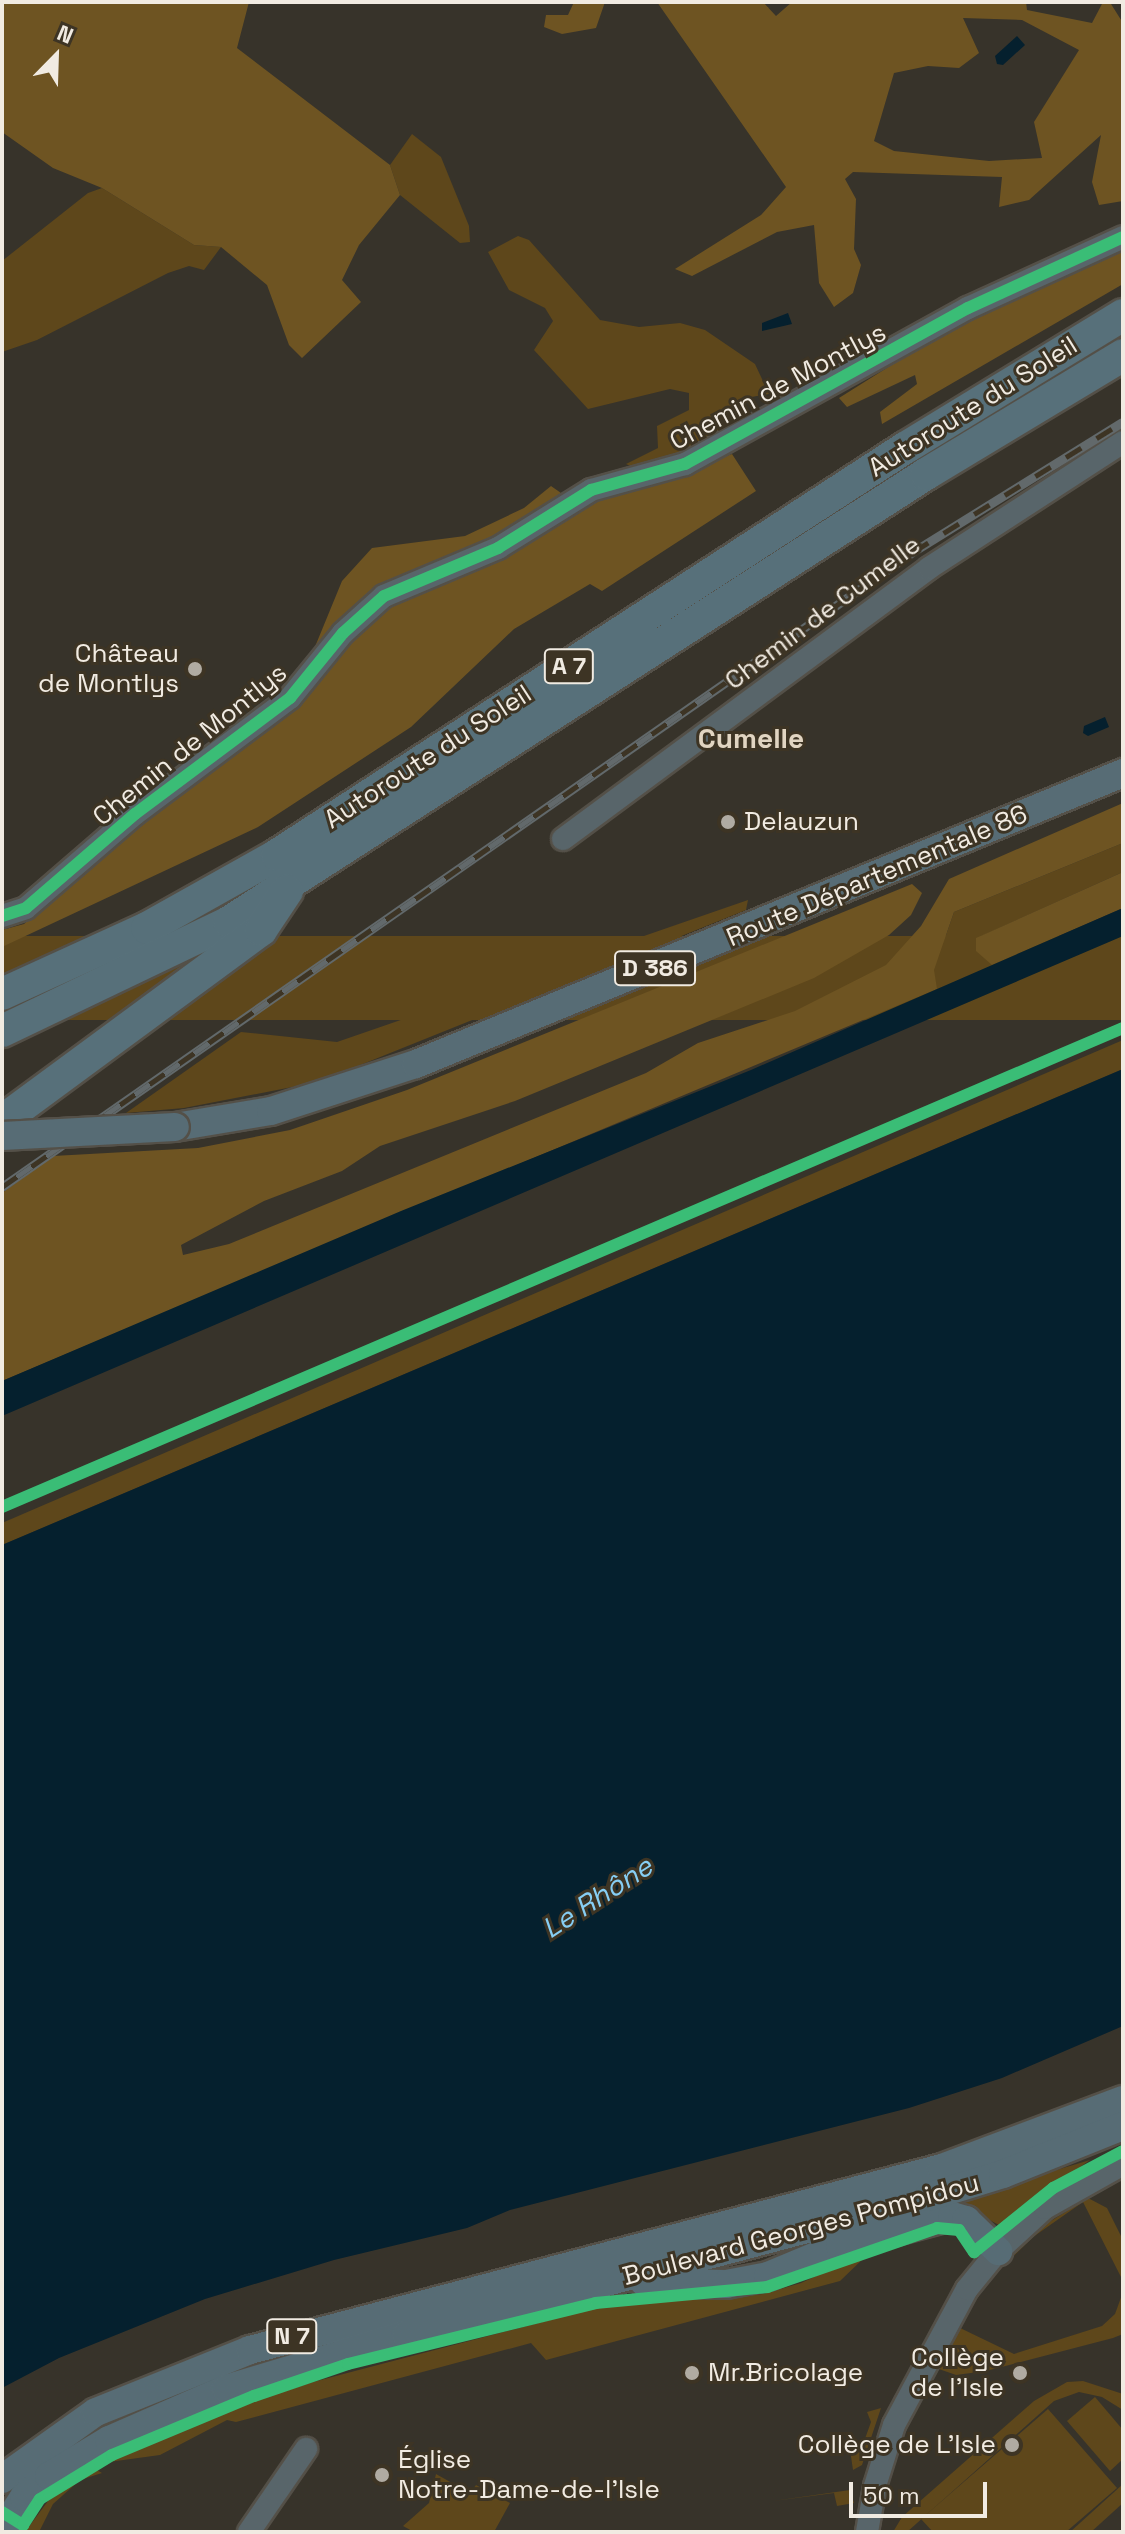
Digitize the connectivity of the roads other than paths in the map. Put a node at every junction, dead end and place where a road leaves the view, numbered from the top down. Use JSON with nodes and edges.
{"nodes":[{"id":1,"x":1123,"y":237,"type":"edge"},
{"id":2,"x":1123,"y":315,"type":"edge"},
{"id":3,"x":1123,"y":355,"type":"edge"},
{"id":4,"x":1123,"y":442,"type":"edge"},
{"id":5,"x":1123,"y":773,"type":"edge"},
{"id":6,"x":563,"y":839,"type":"dead end"},
{"id":7,"x":293,"y":883,"type":"junction"},
{"id":8,"x":2,"y":916,"type":"edge"},
{"id":9,"x":2,"y":994,"type":"edge"},
{"id":10,"x":2,"y":1031,"type":"edge"},
{"id":11,"x":2,"y":1121,"type":"edge"},
{"id":12,"x":2,"y":1136,"type":"edge"},
{"id":13,"x":1123,"y":2100,"type":"edge"},
{"id":14,"x":1123,"y":2126,"type":"edge"},
{"id":15,"x":1123,"y":2164,"type":"edge"},
{"id":16,"x":998,"y":2251,"type":"junction"},
{"id":17,"x":615,"y":2281,"type":"junction"},
{"id":18,"x":306,"y":2449,"type":"dead end"},
{"id":19,"x":2,"y":2479,"type":"edge"},
{"id":20,"x":2,"y":2531,"type":"edge"},
{"id":21,"x":249,"y":2532,"type":"edge"},
{"id":22,"x":867,"y":2532,"type":"edge"}],
"edges":[{"from":1,"to":8,"type":"street","name":"Chemin de Montlys"},
{"from":2,"to":9,"type":"highway","name":"Autoroute du Soleil","number":"A 7"},
{"from":3,"to":7,"type":"highway","name":"Autoroute du Soleil","number":"A 7"},
{"from":4,"to":6,"type":"street","name":"Chemin de Cumelle"},
{"from":5,"to":12,"type":"main road","name":"Route Départementale 86","number":"D 386","bridge":true},
{"from":7,"to":10,"type":"highway","name":"Autoroute du Soleil","number":"A 7"},
{"from":7,"to":11,"type":"highway"},
{"from":13,"to":19,"type":"main road","name":"Boulevard Georges Pompidou","number":"N 7"},
{"from":14,"to":17,"type":"main road","name":"Boulevard Georges Pompidou","number":"N 7"},
{"from":15,"to":16,"type":"street"},
{"from":16,"to":17,"type":"main road"},
{"from":16,"to":22,"type":"street"},
{"from":17,"to":20,"type":"main road","name":"Boulevard Georges Pompidou","number":"N 7"},
{"from":18,"to":21,"type":"street"}]}
